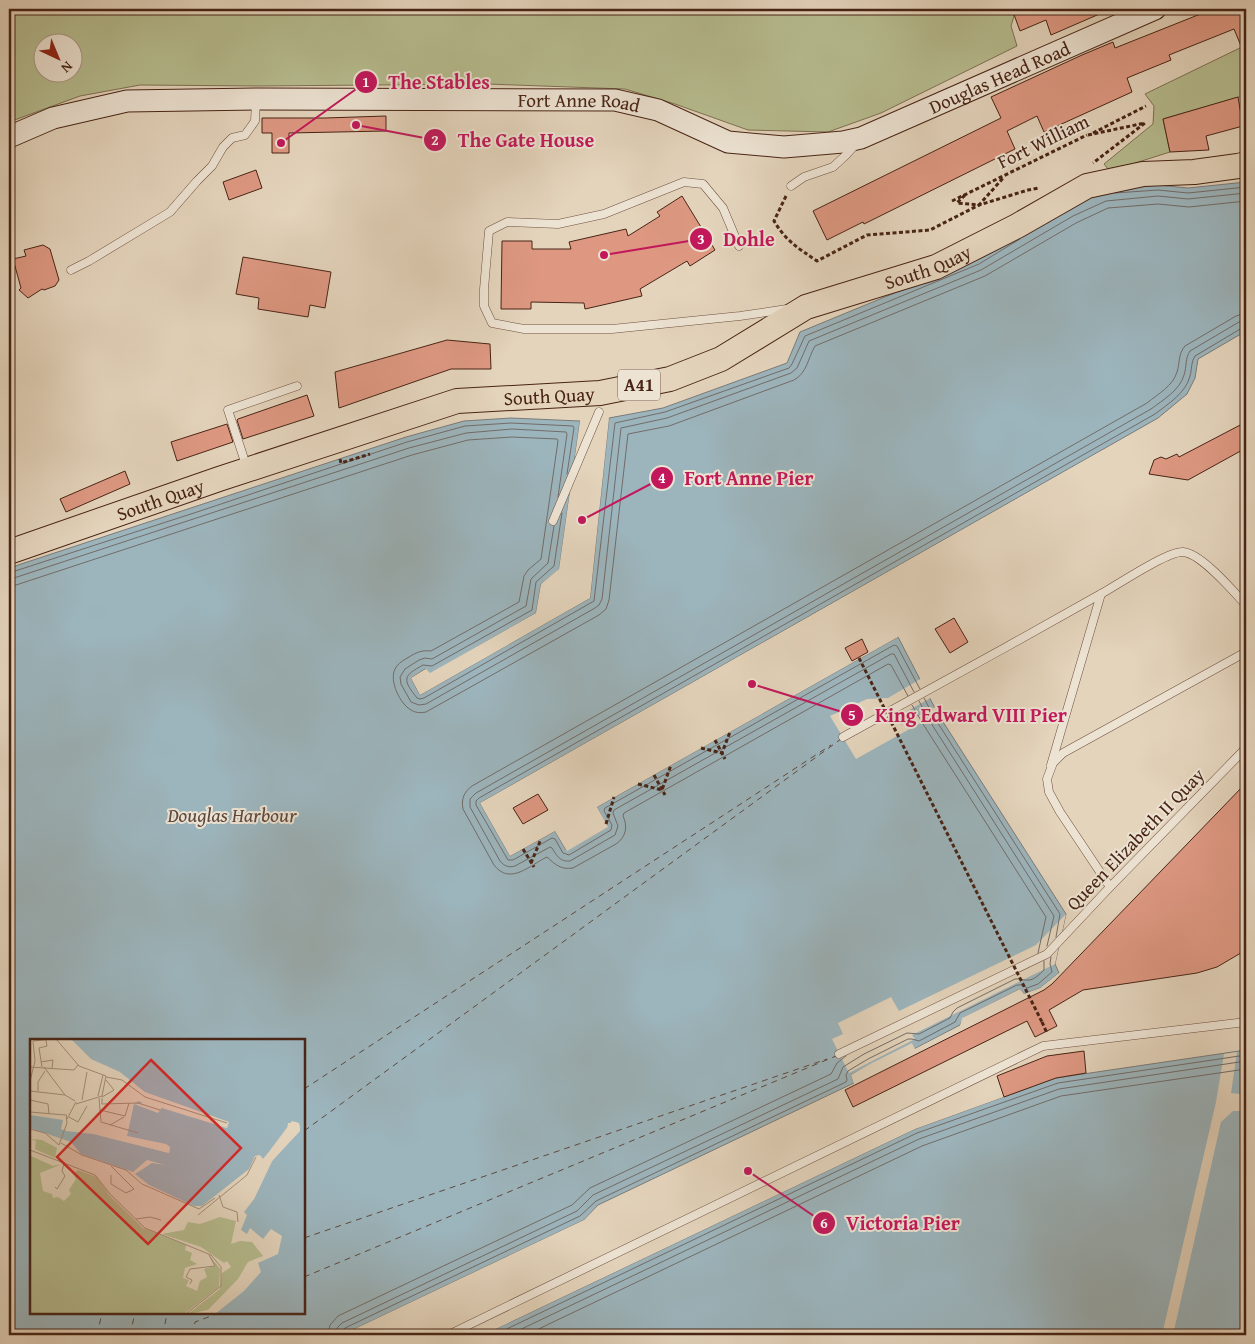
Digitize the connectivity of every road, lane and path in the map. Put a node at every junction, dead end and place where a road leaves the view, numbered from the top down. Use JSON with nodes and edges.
{"nodes":[{"id":1,"x":1154,"y":9,"type":"edge"},
{"id":2,"x":256,"y":99,"type":"junction"},
{"id":3,"x":1146,"y":106,"type":"dead end"},
{"id":4,"x":1088,"y":135,"type":"junction"},
{"id":5,"x":9,"y":137,"type":"edge"},
{"id":6,"x":852,"y":140,"type":"junction"},
{"id":7,"x":1246,"y":164,"type":"edge"},
{"id":8,"x":1086,"y":169,"type":"dead end"},
{"id":9,"x":1006,"y":174,"type":"junction"},
{"id":10,"x":791,"y":186,"type":"joint"},
{"id":11,"x":1044,"y":187,"type":"dead end"},
{"id":12,"x":967,"y":193,"type":"junction"},
{"id":13,"x":952,"y":201,"type":"dead end"},
{"id":14,"x":980,"y":205,"type":"junction"},
{"id":15,"x":739,"y":246,"type":"dead end"},
{"id":16,"x":71,"y":270,"type":"dead end"},
{"id":17,"x":806,"y":307,"type":"junction"},
{"id":18,"x":297,"y":386,"type":"dead end"},
{"id":19,"x":598,"y":412,"type":"dead end"},
{"id":20,"x":247,"y":470,"type":"junction"},
{"id":21,"x":553,"y":521,"type":"dead end"},
{"id":22,"x":9,"y":552,"type":"edge"},
{"id":23,"x":1101,"y":594,"type":"junction"},
{"id":24,"x":1246,"y":605,"type":"edge"},
{"id":25,"x":1246,"y":652,"type":"edge"},
{"id":26,"x":859,"y":658,"type":"dead end"},
{"id":27,"x":730,"y":732,"type":"dead end"},
{"id":28,"x":843,"y":737,"type":"dead end"},
{"id":29,"x":715,"y":740,"type":"dead end"},
{"id":30,"x":701,"y":748,"type":"dead end"},
{"id":31,"x":1246,"y":748,"type":"edge"},
{"id":32,"x":722,"y":754,"type":"junction"},
{"id":33,"x":726,"y":759,"type":"dead end"},
{"id":34,"x":671,"y":765,"type":"dead end"},
{"id":35,"x":654,"y":775,"type":"dead end"},
{"id":36,"x":1047,"y":779,"type":"junction"},
{"id":37,"x":638,"y":784,"type":"dead end"},
{"id":38,"x":662,"y":790,"type":"junction"},
{"id":39,"x":665,"y":795,"type":"dead end"},
{"id":40,"x":614,"y":797,"type":"dead end"},
{"id":41,"x":606,"y":824,"type":"dead end"},
{"id":42,"x":541,"y":839,"type":"dead end"},
{"id":43,"x":523,"y":849,"type":"dead end"},
{"id":44,"x":531,"y":863,"type":"junction"},
{"id":45,"x":534,"y":867,"type":"dead end"},
{"id":46,"x":1110,"y":887,"type":"junction"},
{"id":47,"x":1042,"y":1022,"type":"dead end"},
{"id":48,"x":1246,"y":1022,"type":"edge"},
{"id":49,"x":839,"y":1054,"type":"dead end"},
{"id":50,"x":448,"y":1335,"type":"edge"}],
"edges":[{"from":1,"to":6,"type":"main road","name":"Douglas Head Road"},
{"from":2,"to":5,"type":"main road","name":"Fort Anne Road"},
{"from":2,"to":6,"type":"main road","name":"Fort Anne Road"},
{"from":2,"to":16,"type":"lane"},
{"from":3,"to":4,"type":"path","name":"Fort William"},
{"from":4,"to":8,"type":"path"},
{"from":4,"to":9,"type":"path","name":"Fort William"},
{"from":6,"to":10,"type":"lane"},
{"from":7,"to":17,"type":"main road","name":"South Quay","number":"A41"},
{"from":9,"to":12,"type":"path","name":"Fort William"},
{"from":9,"to":14,"type":"path"},
{"from":10,"to":14,"type":"path"},
{"from":11,"to":14,"type":"path"},
{"from":12,"to":13,"type":"path","name":"Fort William"},
{"from":12,"to":14,"type":"path"},
{"from":15,"to":17,"type":"lane"},
{"from":17,"to":20,"type":"main road","name":"South Quay","number":"A41"},
{"from":18,"to":20,"type":"lane"},
{"from":19,"to":21,"type":"lane"},
{"from":20,"to":22,"type":"main road","name":"South Quay","number":"A41"},
{"from":23,"to":24,"type":"lane"},
{"from":23,"to":28,"type":"lane"},
{"from":23,"to":36,"type":"lane"},
{"from":25,"to":36,"type":"lane"},
{"from":26,"to":47,"type":"path","bridge":true},
{"from":27,"to":32,"type":"path"},
{"from":29,"to":32,"type":"path"},
{"from":30,"to":32,"type":"path"},
{"from":31,"to":46,"type":"lane","name":"Queen Elizabeth II Quay"},
{"from":32,"to":33,"type":"path"},
{"from":34,"to":38,"type":"path"},
{"from":35,"to":38,"type":"path"},
{"from":36,"to":46,"type":"lane"},
{"from":37,"to":38,"type":"path"},
{"from":38,"to":39,"type":"path"},
{"from":40,"to":41,"type":"path"},
{"from":42,"to":44,"type":"path"},
{"from":43,"to":44,"type":"path"},
{"from":44,"to":45,"type":"path"},
{"from":46,"to":49,"type":"lane","name":"Queen Elizabeth II Quay"},
{"from":48,"to":50,"type":"lane"}]}
